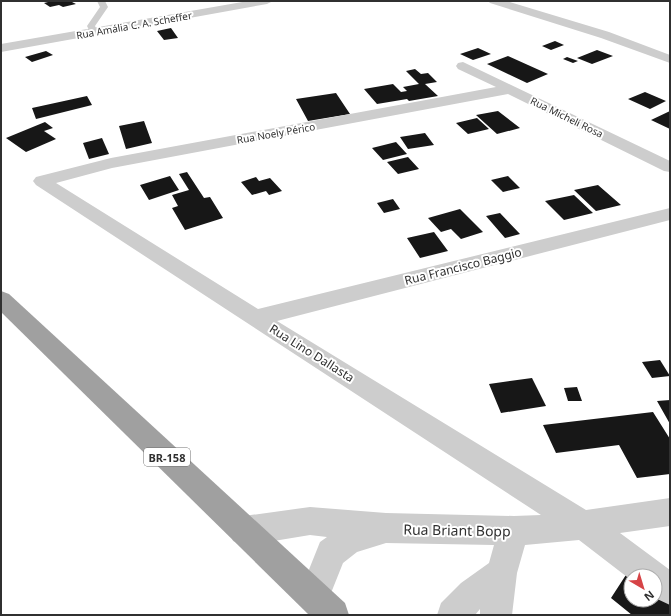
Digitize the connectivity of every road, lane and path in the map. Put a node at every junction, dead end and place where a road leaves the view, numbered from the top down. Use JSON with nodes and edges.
{"nodes":[{"id":1,"x":101,"y":1,"type":"edge"},
{"id":2,"x":267,"y":1,"type":"edge"},
{"id":3,"x":494,"y":1,"type":"edge"},
{"id":4,"x":94,"y":32,"type":"junction"},
{"id":5,"x":1,"y":48,"type":"edge"},
{"id":6,"x":670,"y":48,"type":"edge"},
{"id":7,"x":654,"y":53,"type":"junction"},
{"id":8,"x":670,"y":59,"type":"edge"},
{"id":9,"x":463,"y":66,"type":"dead end"},
{"id":10,"x":510,"y":89,"type":"junction"},
{"id":11,"x":670,"y":167,"type":"edge"},
{"id":12,"x":42,"y":181,"type":"joint"},
{"id":13,"x":670,"y":214,"type":"edge"},
{"id":14,"x":1,"y":299,"type":"edge"},
{"id":15,"x":255,"y":318,"type":"junction"},
{"id":16,"x":670,"y":512,"type":"edge"},
{"id":17,"x":582,"y":524,"type":"junction"},
{"id":18,"x":386,"y":528,"type":"junction"},
{"id":19,"x":244,"y":531,"type":"junction"},
{"id":20,"x":514,"y":531,"type":"junction"},
{"id":21,"x":641,"y":568,"type":"edge"},
{"id":22,"x":500,"y":573,"type":"junction"},
{"id":23,"x":324,"y":606,"type":"edge"},
{"id":24,"x":453,"y":615,"type":"edge"},
{"id":25,"x":496,"y":615,"type":"edge"}],
"edges":[{"from":1,"to":4,"type":"lane"},
{"from":2,"to":4,"type":"street","name":"Rua Amália C. A. Scheffer"},
{"from":3,"to":7,"type":"street"},
{"from":4,"to":5,"type":"street","name":"Rua Amália C. A. Scheffer"},
{"from":6,"to":7,"type":"street"},
{"from":7,"to":8,"type":"street"},
{"from":9,"to":10,"type":"street","name":"Rua Micheli Rosa"},
{"from":10,"to":11,"type":"street","name":"Rua Micheli Rosa"},
{"from":10,"to":12,"type":"street","name":"Rua Noely Périco"},
{"from":12,"to":15,"type":"street","name":"Rua Lino Dallasta"},
{"from":13,"to":15,"type":"street","name":"Rua Francisco Baggio"},
{"from":14,"to":19,"type":"highway","number":"BR-158"},
{"from":15,"to":17,"type":"street","name":"Rua Lino Dallasta"},
{"from":16,"to":17,"type":"street","name":"Rua Briant Bopp"},
{"from":17,"to":20,"type":"street","name":"Rua Briant Bopp"},
{"from":17,"to":21,"type":"street","name":"Rua Lino Dallasta"},
{"from":18,"to":19,"type":"street","name":"Rua Briant Bopp"},
{"from":18,"to":20,"type":"street","name":"Rua Briant Bopp"},
{"from":18,"to":23,"type":"street"},
{"from":19,"to":23,"type":"highway","number":"BR-158"},
{"from":20,"to":22,"type":"street"},
{"from":22,"to":24,"type":"street"},
{"from":22,"to":25,"type":"street"}]}
